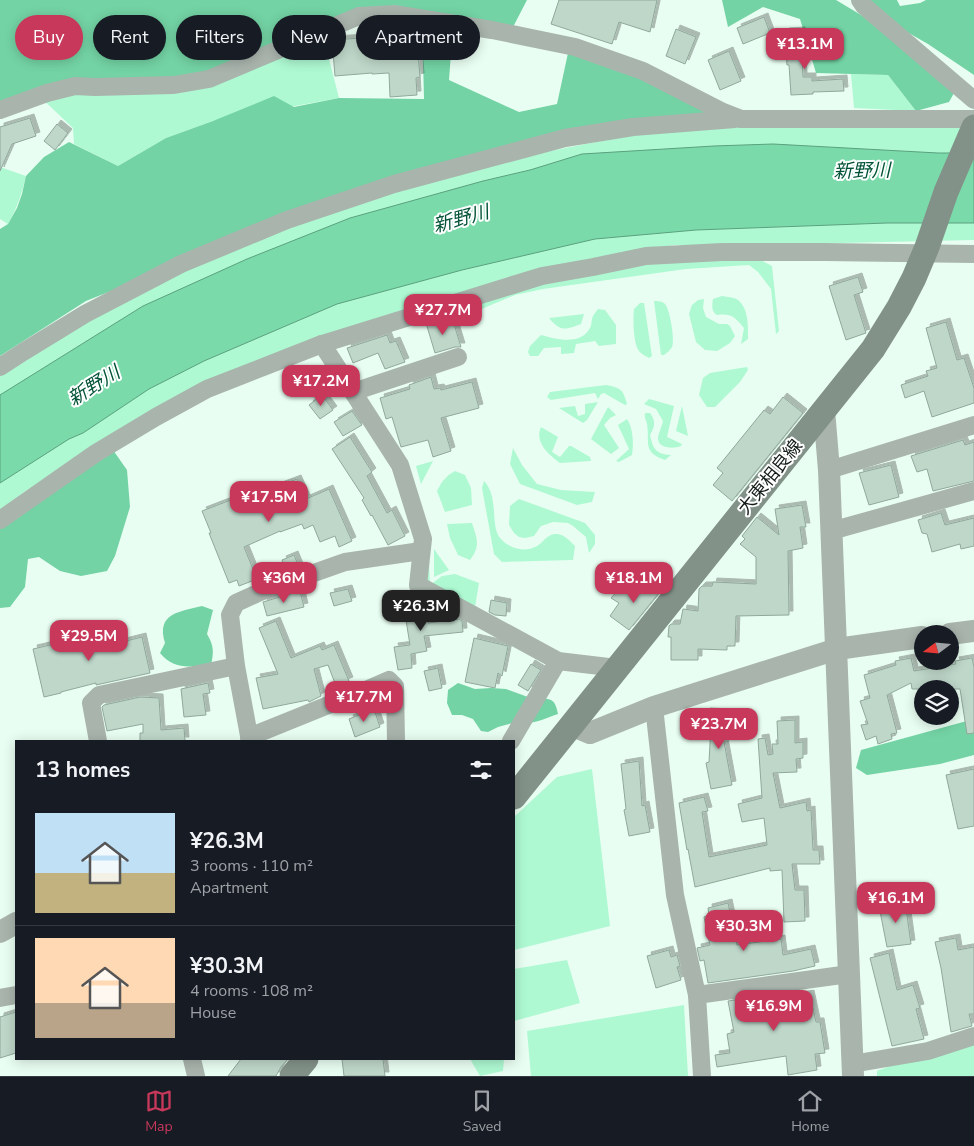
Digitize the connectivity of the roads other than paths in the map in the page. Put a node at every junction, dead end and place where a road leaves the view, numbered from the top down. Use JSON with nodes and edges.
{"nodes":[{"id":1,"x":860,"y":0,"type":"edge"},
{"id":2,"x":974,"y":100,"type":"edge"},
{"id":3,"x":0,"y":110,"type":"edge"},
{"id":4,"x":741,"y":119,"type":"junction"},
{"id":5,"x":974,"y":125,"type":"edge"},
{"id":6,"x":926,"y":250,"type":"junction"},
{"id":7,"x":974,"y":254,"type":"edge"},
{"id":8,"x":322,"y":344,"type":"junction"},
{"id":9,"x":458,"y":357,"type":"dead end"},
{"id":10,"x":0,"y":368,"type":"edge"},
{"id":11,"x":353,"y":392,"type":"junction"},
{"id":12,"x":824,"y":410,"type":"junction"},
{"id":13,"x":974,"y":424,"type":"edge"},
{"id":14,"x":829,"y":470,"type":"junction"},
{"id":15,"x":974,"y":491,"type":"edge"},
{"id":16,"x":0,"y":520,"type":"edge"},
{"id":17,"x":831,"y":531,"type":"junction"},
{"id":18,"x":421,"y":550,"type":"junction"},
{"id":19,"x":974,"y":630,"type":"edge"},
{"id":20,"x":959,"y":632,"type":"edge"},
{"id":21,"x":914,"y":638,"type":"edge"},
{"id":22,"x":837,"y":649,"type":"junction"},
{"id":23,"x":558,"y":661,"type":"junction"},
{"id":24,"x":236,"y":666,"type":"junction"},
{"id":25,"x":616,"y":668,"type":"junction"},
{"id":26,"x":654,"y":707,"type":"junction"},
{"id":27,"x":570,"y":725,"type":"junction"},
{"id":28,"x":249,"y":739,"type":"edge"},
{"id":29,"x":98,"y":740,"type":"edge"},
{"id":30,"x":396,"y":740,"type":"edge"},
{"id":31,"x":512,"y":740,"type":"edge"},
{"id":32,"x":517,"y":785,"type":"edge"},
{"id":33,"x":15,"y":924,"type":"edge"},
{"id":34,"x":0,"y":932,"type":"edge"},
{"id":35,"x":849,"y":974,"type":"junction"},
{"id":36,"x":15,"y":995,"type":"edge"},
{"id":37,"x":697,"y":995,"type":"junction"},
{"id":38,"x":0,"y":998,"type":"edge"},
{"id":39,"x":974,"y":1036,"type":"edge"},
{"id":40,"x":192,"y":1060,"type":"edge"},
{"id":41,"x":853,"y":1070,"type":"edge"},
{"id":42,"x":196,"y":1076,"type":"edge"},
{"id":43,"x":702,"y":1076,"type":"edge"}],
"edges":[{"from":1,"to":2,"type":"street"},
{"from":3,"to":4,"type":"street"},
{"from":4,"to":5,"type":"street"},
{"from":4,"to":10,"type":"street"},
{"from":5,"to":6,"type":"main road","name":"大東相良線"},
{"from":6,"to":7,"type":"street"},
{"from":6,"to":8,"type":"street"},
{"from":6,"to":12,"type":"main road","name":"大東相良線"},
{"from":8,"to":11,"type":"street"},
{"from":8,"to":16,"type":"street"},
{"from":9,"to":11,"type":"street"},
{"from":11,"to":18,"type":"street"},
{"from":12,"to":14,"type":"street"},
{"from":12,"to":25,"type":"main road","name":"大東相良線"},
{"from":13,"to":14,"type":"street"},
{"from":14,"to":17,"type":"street"},
{"from":15,"to":17,"type":"street"},
{"from":17,"to":22,"type":"street"},
{"from":18,"to":23,"type":"street"},
{"from":18,"to":24,"type":"street"},
{"from":19,"to":20,"type":"street"},
{"from":21,"to":22,"type":"street"},
{"from":22,"to":26,"type":"street"},
{"from":22,"to":35,"type":"street"},
{"from":23,"to":25,"type":"street"},
{"from":23,"to":31,"type":"street"},
{"from":24,"to":28,"type":"street"},
{"from":24,"to":29,"type":"street"},
{"from":25,"to":27,"type":"main road","name":"大東相良線"},
{"from":26,"to":27,"type":"street"},
{"from":26,"to":37,"type":"street"},
{"from":27,"to":32,"type":"main road","name":"大東相良線"},
{"from":28,"to":30,"type":"street"},
{"from":33,"to":34,"type":"street"},
{"from":35,"to":37,"type":"street"},
{"from":35,"to":41,"type":"street"},
{"from":36,"to":38,"type":"street"},
{"from":37,"to":43,"type":"street"},
{"from":39,"to":41,"type":"street"},
{"from":40,"to":42,"type":"street"}]}
